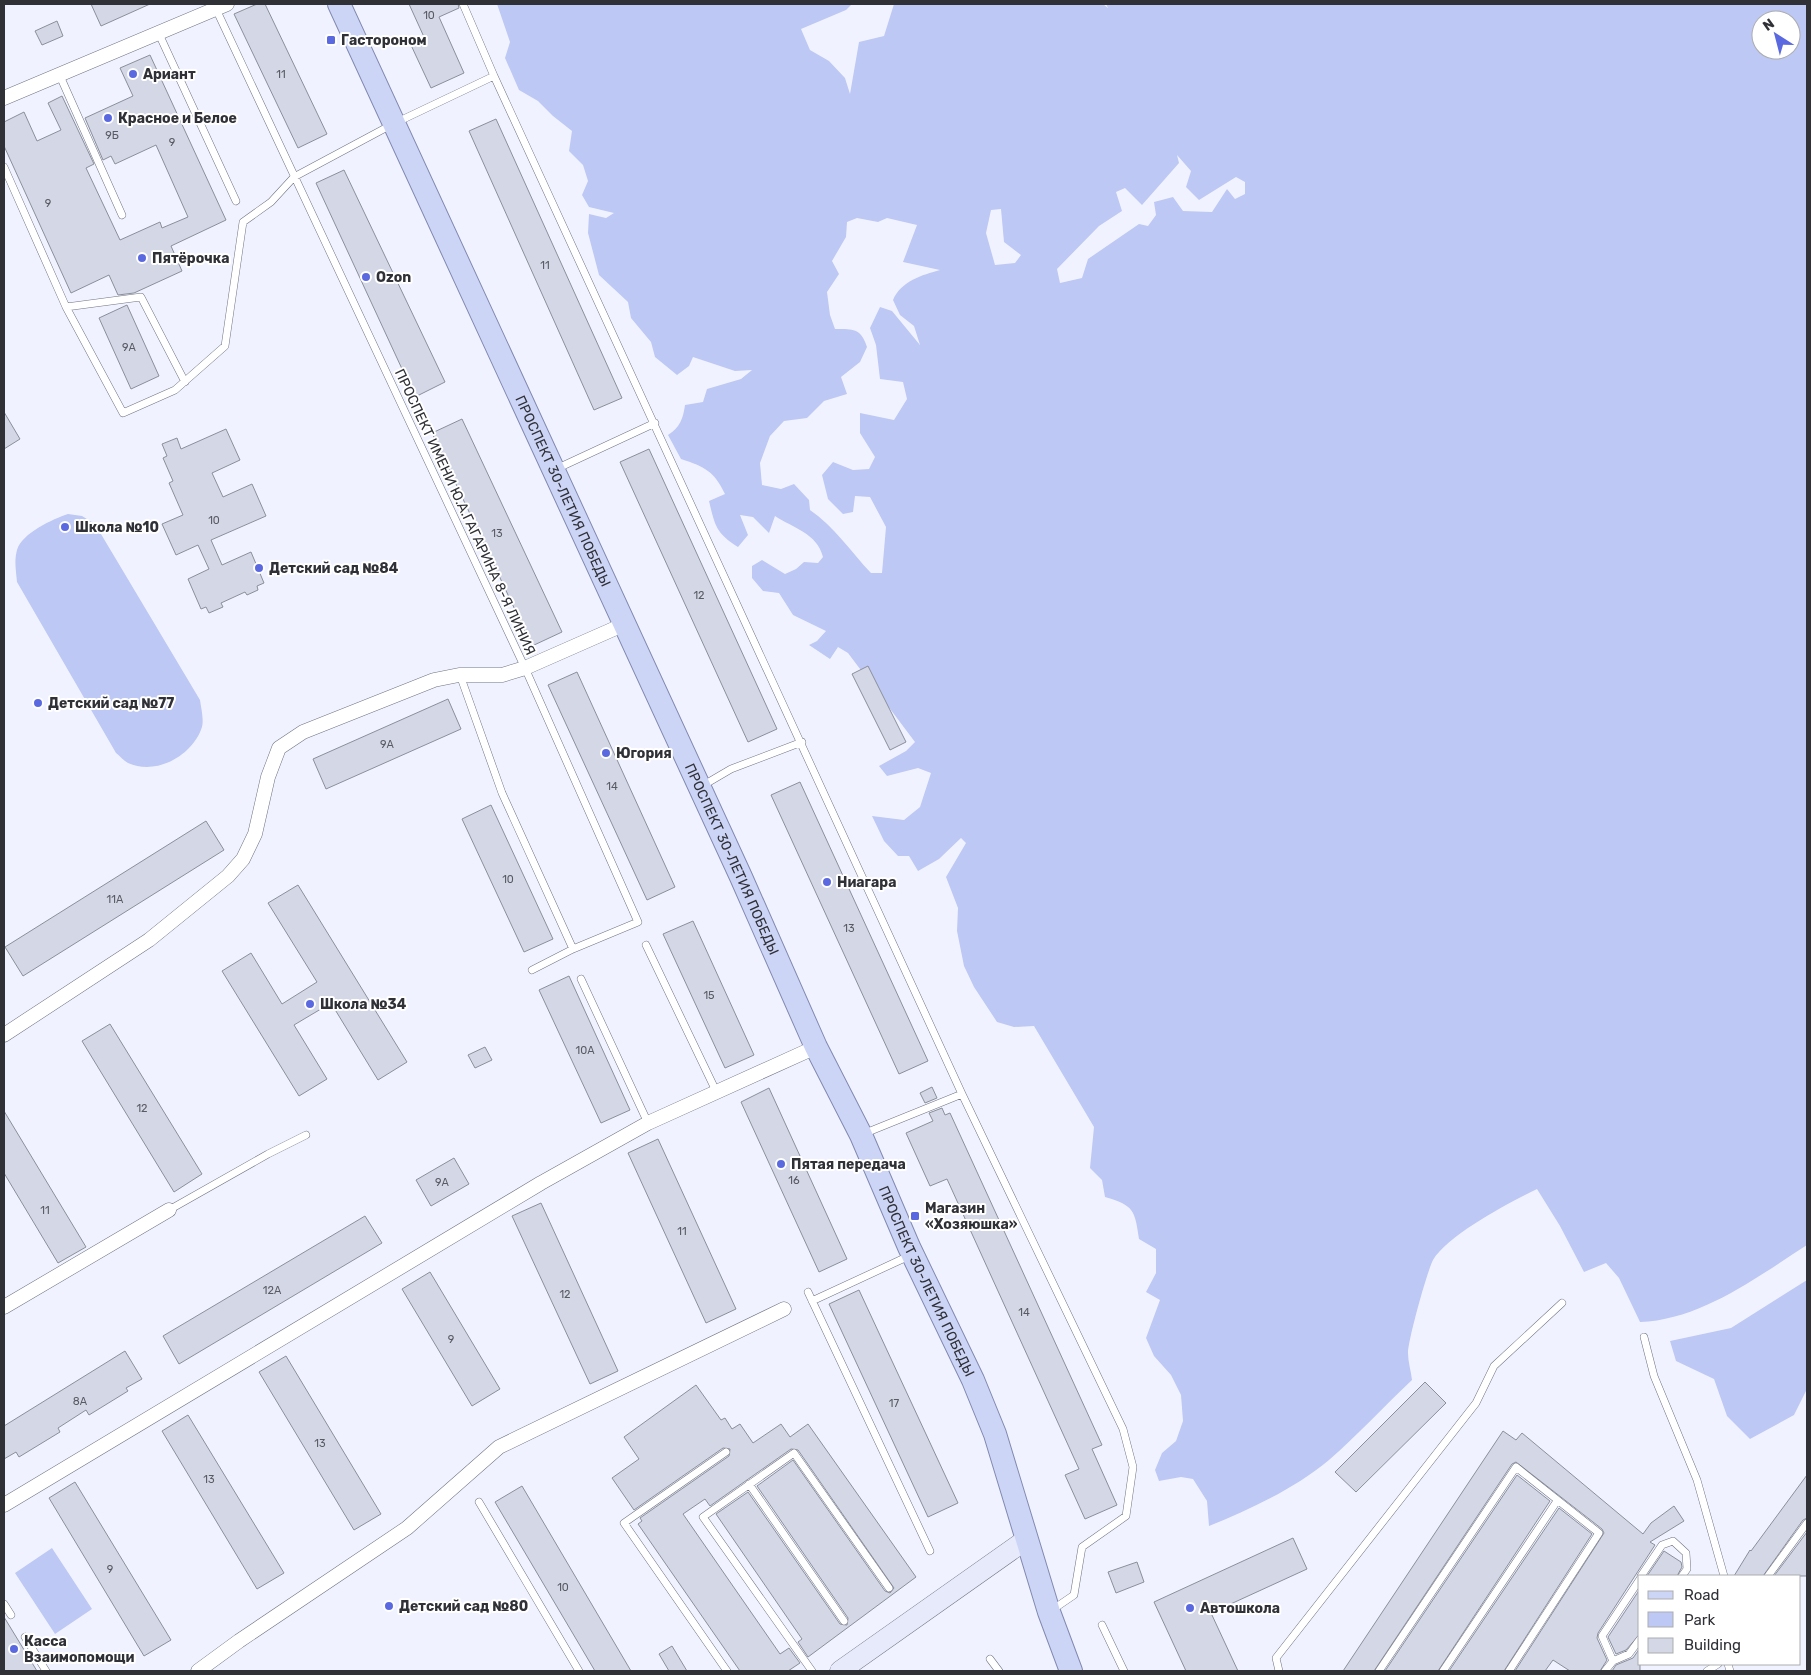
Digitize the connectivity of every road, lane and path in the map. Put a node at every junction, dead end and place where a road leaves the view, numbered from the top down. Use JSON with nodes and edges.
{"nodes":[{"id":1,"x":339,"y":4,"type":"edge"},
{"id":2,"x":463,"y":4,"type":"edge"},
{"id":3,"x":222,"y":6,"type":"edge"},
{"id":4,"x":159,"y":34,"type":"junction"},
{"id":5,"x":60,"y":76,"type":"junction"},
{"id":6,"x":494,"y":76,"type":"junction"},
{"id":7,"x":4,"y":98,"type":"edge"},
{"id":8,"x":393,"y":124,"type":"junction"},
{"id":9,"x":4,"y":167,"type":"edge"},
{"id":10,"x":294,"y":177,"type":"junction"},
{"id":11,"x":236,"y":201,"type":"dead end"},
{"id":12,"x":122,"y":215,"type":"dead end"},
{"id":13,"x":66,"y":306,"type":"junction"},
{"id":14,"x":185,"y":382,"type":"junction"},
{"id":15,"x":655,"y":423,"type":"junction"},
{"id":16,"x":555,"y":470,"type":"junction"},
{"id":17,"x":625,"y":624,"type":"junction"},
{"id":18,"x":525,"y":668,"type":"junction"},
{"id":19,"x":459,"y":675,"type":"junction"},
{"id":20,"x":802,"y":742,"type":"junction"},
{"id":21,"x":700,"y":788,"type":"junction"},
{"id":22,"x":646,"y":945,"type":"dead end"},
{"id":23,"x":573,"y":949,"type":"junction"},
{"id":24,"x":532,"y":970,"type":"dead end"},
{"id":25,"x":581,"y":979,"type":"dead end"},
{"id":26,"x":4,"y":1035,"type":"edge"},
{"id":27,"x":816,"y":1047,"type":"junction"},
{"id":28,"x":716,"y":1091,"type":"junction"},
{"id":29,"x":962,"y":1094,"type":"junction"},
{"id":30,"x":648,"y":1124,"type":"junction"},
{"id":31,"x":306,"y":1135,"type":"dead end"},
{"id":32,"x":861,"y":1135,"type":"junction"},
{"id":33,"x":169,"y":1210,"type":"joint"},
{"id":34,"x":913,"y":1255,"type":"junction"},
{"id":35,"x":808,"y":1292,"type":"dead end"},
{"id":36,"x":812,"y":1301,"type":"junction"},
{"id":37,"x":1562,"y":1302,"type":"dead end"},
{"id":38,"x":4,"y":1307,"type":"edge"},
{"id":39,"x":784,"y":1309,"type":"dead end"},
{"id":40,"x":1644,"y":1336,"type":"dead end"},
{"id":41,"x":726,"y":1452,"type":"dead end"},
{"id":42,"x":749,"y":1484,"type":"junction"},
{"id":43,"x":1557,"y":1501,"type":"junction"},
{"id":44,"x":479,"y":1502,"type":"dead end"},
{"id":45,"x":4,"y":1505,"type":"edge"},
{"id":46,"x":1807,"y":1523,"type":"edge"},
{"id":47,"x":1027,"y":1539,"type":"junction"},
{"id":48,"x":930,"y":1552,"type":"dead end"},
{"id":49,"x":1643,"y":1575,"type":"edge"},
{"id":50,"x":1683,"y":1575,"type":"edge"},
{"id":51,"x":1724,"y":1575,"type":"edge"},
{"id":52,"x":1769,"y":1575,"type":"edge"},
{"id":53,"x":1638,"y":1582,"type":"edge"},
{"id":54,"x":889,"y":1588,"type":"dead end"},
{"id":55,"x":4,"y":1604,"type":"edge"},
{"id":56,"x":1048,"y":1612,"type":"junction"},
{"id":57,"x":11,"y":1615,"type":"dead end"},
{"id":58,"x":844,"y":1621,"type":"dead end"},
{"id":59,"x":1102,"y":1626,"type":"dead end"},
{"id":60,"x":25,"y":1637,"type":"dead end"},
{"id":61,"x":1638,"y":1642,"type":"edge"},
{"id":62,"x":990,"y":1659,"type":"dead end"},
{"id":63,"x":1613,"y":1661,"type":"junction"},
{"id":64,"x":46,"y":1671,"type":"edge"},
{"id":65,"x":200,"y":1671,"type":"edge"},
{"id":66,"x":579,"y":1671,"type":"edge"},
{"id":67,"x":727,"y":1671,"type":"edge"},
{"id":68,"x":812,"y":1671,"type":"edge"},
{"id":69,"x":840,"y":1671,"type":"edge"},
{"id":70,"x":999,"y":1671,"type":"edge"},
{"id":71,"x":1070,"y":1671,"type":"edge"},
{"id":72,"x":1124,"y":1671,"type":"edge"},
{"id":73,"x":1279,"y":1671,"type":"edge"},
{"id":74,"x":1379,"y":1671,"type":"edge"},
{"id":75,"x":1443,"y":1671,"type":"edge"},
{"id":76,"x":1509,"y":1671,"type":"edge"},
{"id":77,"x":1605,"y":1671,"type":"edge"}],
"edges":[{"from":1,"to":8,"type":"main road","name":"ПРОСПЕКТ 30-ЛЕТИЯ ПОБЕДЫ"},
{"from":2,"to":6,"type":"lane"},
{"from":3,"to":4,"type":"street"},
{"from":3,"to":10,"type":"lane","name":"ПРОСПЕКТ ИМЕНИ Ю.А.ГАГАРИНА 8-Я ЛИНИЯ"},
{"from":4,"to":5,"type":"street"},
{"from":4,"to":11,"type":"lane"},
{"from":5,"to":7,"type":"street"},
{"from":5,"to":12,"type":"lane"},
{"from":6,"to":8,"type":"lane"},
{"from":6,"to":15,"type":"lane"},
{"from":8,"to":10,"type":"lane"},
{"from":8,"to":16,"type":"main road","name":"ПРОСПЕКТ 30-ЛЕТИЯ ПОБЕДЫ"},
{"from":9,"to":13,"type":"lane"},
{"from":10,"to":14,"type":"lane"},
{"from":10,"to":18,"type":"lane","name":"ПРОСПЕКТ ИМЕНИ Ю.А.ГАГАРИНА 8-Я ЛИНИЯ"},
{"from":13,"to":14,"type":"lane"},
{"from":13,"to":14,"type":"lane"},
{"from":15,"to":16,"type":"lane"},
{"from":15,"to":20,"type":"lane"},
{"from":16,"to":17,"type":"main road","name":"ПРОСПЕКТ 30-ЛЕТИЯ ПОБЕДЫ"},
{"from":17,"to":18,"type":"street"},
{"from":17,"to":21,"type":"main road","name":"ПРОСПЕКТ 30-ЛЕТИЯ ПОБЕДЫ"},
{"from":18,"to":19,"type":"street"},
{"from":18,"to":23,"type":"lane","name":"ПРОСПЕКТ ИМЕНИ Ю.А.ГАГАРИНА 8-Я ЛИНИЯ"},
{"from":19,"to":23,"type":"lane"},
{"from":19,"to":26,"type":"street"},
{"from":20,"to":21,"type":"lane"},
{"from":20,"to":29,"type":"lane"},
{"from":21,"to":27,"type":"main road","name":"ПРОСПЕКТ 30-ЛЕТИЯ ПОБЕДЫ"},
{"from":22,"to":28,"type":"lane"},
{"from":23,"to":24,"type":"lane","name":"ПРОСПЕКТ ИМЕНИ Ю.А.ГАГАРИНА 8-Я ЛИНИЯ"},
{"from":25,"to":30,"type":"lane"},
{"from":27,"to":28,"type":"street"},
{"from":27,"to":32,"type":"main road","name":"ПРОСПЕКТ 30-ЛЕТИЯ ПОБЕДЫ"},
{"from":28,"to":30,"type":"street"},
{"from":29,"to":32,"type":"lane"},
{"from":29,"to":56,"type":"lane"},
{"from":30,"to":45,"type":"street"},
{"from":31,"to":33,"type":"lane"},
{"from":32,"to":34,"type":"main road","name":"ПРОСПЕКТ 30-ЛЕТИЯ ПОБЕДЫ"},
{"from":33,"to":38,"type":"street"},
{"from":34,"to":36,"type":"lane"},
{"from":34,"to":47,"type":"main road","name":"ПРОСПЕКТ 30-ЛЕТИЯ ПОБЕДЫ"},
{"from":35,"to":36,"type":"lane"},
{"from":36,"to":48,"type":"lane"},
{"from":37,"to":73,"type":"lane"},
{"from":39,"to":65,"type":"street"},
{"from":40,"to":51,"type":"lane"},
{"from":41,"to":67,"type":"lane"},
{"from":42,"to":54,"type":"lane"},
{"from":42,"to":58,"type":"lane"},
{"from":42,"to":68,"type":"lane"},
{"from":43,"to":74,"type":"lane"},
{"from":43,"to":75,"type":"lane"},
{"from":43,"to":76,"type":"lane"},
{"from":44,"to":66,"type":"lane"},
{"from":46,"to":52,"type":"lane"},
{"from":47,"to":56,"type":"main road","name":"ПРОСПЕКТ 30-ЛЕТИЯ ПОБЕДЫ"},
{"from":47,"to":69,"type":"street"},
{"from":49,"to":50,"type":"lane"},
{"from":53,"to":63,"type":"lane"},
{"from":55,"to":57,"type":"lane"},
{"from":56,"to":71,"type":"main road","name":"ПРОСПЕКТ 30-ЛЕТИЯ ПОБЕДЫ"},
{"from":59,"to":72,"type":"lane"},
{"from":60,"to":64,"type":"lane"},
{"from":61,"to":63,"type":"lane"},
{"from":62,"to":70,"type":"lane"},
{"from":63,"to":77,"type":"lane"}]}
